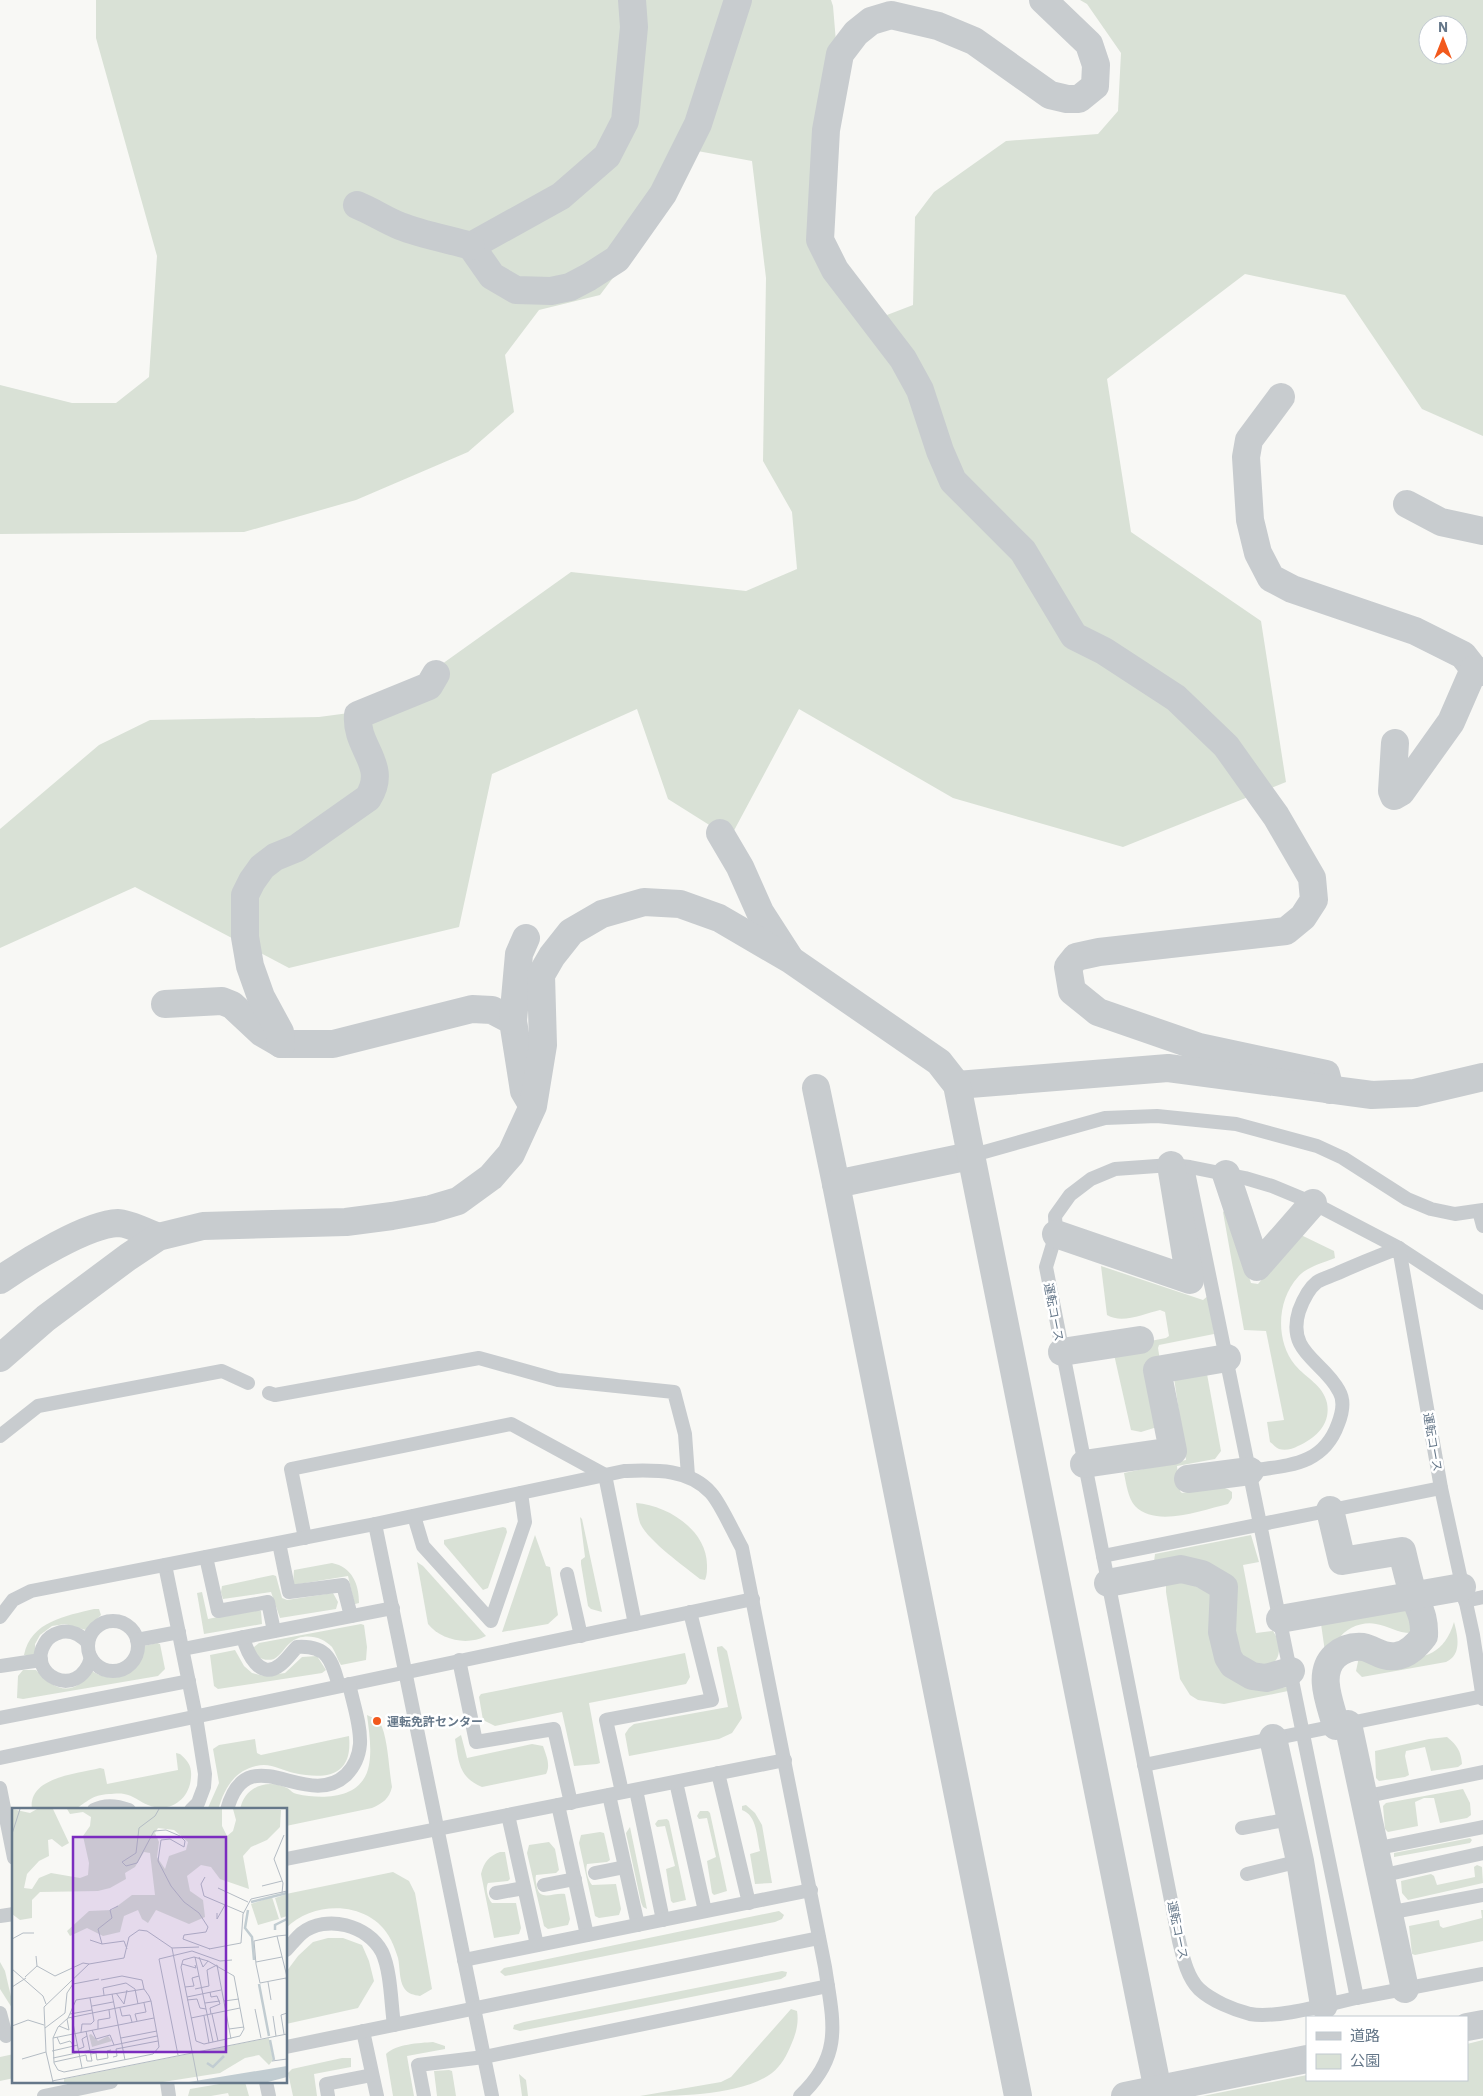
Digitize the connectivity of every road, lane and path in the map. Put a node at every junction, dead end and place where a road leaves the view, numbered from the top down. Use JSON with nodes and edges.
{"nodes":[{"id":1,"x":632,"y":0,"type":"edge"},
{"id":2,"x":738,"y":0,"type":"edge"},
{"id":3,"x":1043,"y":0,"type":"edge"},
{"id":4,"x":357,"y":205,"type":"dead end"},
{"id":5,"x":471,"y":246,"type":"junction"},
{"id":6,"x":1281,"y":397,"type":"dead end"},
{"id":7,"x":1407,"y":504,"type":"dead end"},
{"id":8,"x":1483,"y":531,"type":"edge"},
{"id":9,"x":1479,"y":671,"type":"edge"},
{"id":10,"x":436,"y":674,"type":"dead end"},
{"id":11,"x":1395,"y":742,"type":"dead end"},
{"id":12,"x":720,"y":832,"type":"dead end"},
{"id":13,"x":526,"y":938,"type":"dead end"},
{"id":14,"x":791,"y":960,"type":"junction"},
{"id":15,"x":166,"y":1004,"type":"dead end"},
{"id":16,"x":513,"y":1021,"type":"junction"},
{"id":17,"x":280,"y":1044,"type":"junction"},
{"id":18,"x":1483,"y":1077,"type":"edge"},
{"id":19,"x":957,"y":1085,"type":"junction"},
{"id":20,"x":816,"y":1088,"type":"dead end"},
{"id":21,"x":1330,"y":1090,"type":"junction"},
{"id":22,"x":533,"y":1106,"type":"junction"},
{"id":23,"x":970,"y":1156,"type":"junction"},
{"id":24,"x":1179,"y":1166,"type":"junction"},
{"id":25,"x":1226,"y":1174,"type":"junction"},
{"id":26,"x":836,"y":1184,"type":"junction"},
{"id":27,"x":1313,"y":1203,"type":"junction"},
{"id":28,"x":1481,"y":1211,"type":"edge"},
{"id":29,"x":1483,"y":1226,"type":"edge"},
{"id":30,"x":1056,"y":1234,"type":"junction"},
{"id":31,"x":158,"y":1237,"type":"junction"},
{"id":32,"x":1399,"y":1248,"type":"junction"},
{"id":33,"x":0,"y":1280,"type":"edge"},
{"id":34,"x":1483,"y":1303,"type":"edge"},
{"id":35,"x":1140,"y":1340,"type":"dead end"},
{"id":36,"x":1062,"y":1352,"type":"junction"},
{"id":37,"x":0,"y":1358,"type":"edge"},
{"id":38,"x":1227,"y":1358,"type":"junction"},
{"id":39,"x":248,"y":1383,"type":"dead end"},
{"id":40,"x":269,"y":1393,"type":"dead end"},
{"id":41,"x":0,"y":1436,"type":"edge"},
{"id":42,"x":1084,"y":1464,"type":"junction"},
{"id":43,"x":1250,"y":1471,"type":"junction"},
{"id":44,"x":605,"y":1475,"type":"junction"},
{"id":45,"x":688,"y":1476,"type":"junction"},
{"id":46,"x":1188,"y":1479,"type":"dead end"},
{"id":47,"x":1441,"y":1488,"type":"junction"},
{"id":48,"x":520,"y":1493,"type":"junction"},
{"id":49,"x":1330,"y":1510,"type":"junction"},
{"id":50,"x":414,"y":1516,"type":"junction"},
{"id":51,"x":375,"y":1524,"type":"junction"},
{"id":52,"x":1261,"y":1524,"type":"junction"},
{"id":53,"x":305,"y":1538,"type":"junction"},
{"id":54,"x":278,"y":1543,"type":"junction"},
{"id":55,"x":1103,"y":1556,"type":"junction"},
{"id":56,"x":206,"y":1557,"type":"junction"},
{"id":57,"x":166,"y":1565,"type":"junction"},
{"id":58,"x":567,"y":1574,"type":"dead end"},
{"id":59,"x":1108,"y":1583,"type":"junction"},
{"id":60,"x":1470,"y":1595,"type":"edge"},
{"id":61,"x":1414,"y":1596,"type":"junction"},
{"id":62,"x":753,"y":1599,"type":"junction"},
{"id":63,"x":393,"y":1608,"type":"junction"},
{"id":64,"x":690,"y":1612,"type":"junction"},
{"id":65,"x":351,"y":1616,"type":"junction"},
{"id":66,"x":0,"y":1617,"type":"edge"},
{"id":67,"x":1280,"y":1619,"type":"junction"},
{"id":68,"x":635,"y":1624,"type":"junction"},
{"id":69,"x":274,"y":1631,"type":"junction"},
{"id":70,"x":179,"y":1632,"type":"junction"},
{"id":71,"x":580,"y":1636,"type":"junction"},
{"id":72,"x":243,"y":1637,"type":"junction"},
{"id":73,"x":137,"y":1640,"type":"junction"},
{"id":74,"x":88,"y":1643,"type":"junction"},
{"id":75,"x":183,"y":1649,"type":"junction"},
{"id":76,"x":91,"y":1658,"type":"junction"},
{"id":77,"x":41,"y":1660,"type":"junction"},
{"id":78,"x":459,"y":1660,"type":"junction"},
{"id":79,"x":0,"y":1666,"type":"edge"},
{"id":80,"x":1290,"y":1671,"type":"junction"},
{"id":81,"x":406,"y":1672,"type":"junction"},
{"id":82,"x":189,"y":1680,"type":"junction"},
{"id":83,"x":344,"y":1685,"type":"junction"},
{"id":84,"x":1483,"y":1697,"type":"edge"},
{"id":85,"x":196,"y":1717,"type":"junction"},
{"id":86,"x":0,"y":1718,"type":"edge"},
{"id":87,"x":1342,"y":1725,"type":"junction"},
{"id":88,"x":1303,"y":1733,"type":"junction"},
{"id":89,"x":1273,"y":1738,"type":"junction"},
{"id":90,"x":0,"y":1758,"type":"edge"},
{"id":91,"x":785,"y":1760,"type":"junction"},
{"id":92,"x":1144,"y":1765,"type":"junction"},
{"id":93,"x":1483,"y":1772,"type":"edge"},
{"id":94,"x":718,"y":1773,"type":"junction"},
{"id":95,"x":676,"y":1782,"type":"junction"},
{"id":96,"x":0,"y":1788,"type":"edge"},
{"id":97,"x":622,"y":1792,"type":"junction"},
{"id":98,"x":1363,"y":1797,"type":"junction"},
{"id":99,"x":564,"y":1804,"type":"junction"},
{"id":100,"x":98,"y":1808,"type":"edge"},
{"id":101,"x":122,"y":1808,"type":"edge"},
{"id":102,"x":193,"y":1808,"type":"edge"},
{"id":103,"x":228,"y":1808,"type":"edge"},
{"id":104,"x":508,"y":1815,"type":"junction"},
{"id":105,"x":1290,"y":1818,"type":"junction"},
{"id":106,"x":1483,"y":1827,"type":"edge"},
{"id":107,"x":1242,"y":1828,"type":"dead end"},
{"id":108,"x":438,"y":1829,"type":"junction"},
{"id":109,"x":12,"y":1848,"type":"edge"},
{"id":110,"x":1374,"y":1849,"type":"junction"},
{"id":111,"x":1483,"y":1853,"type":"edge"},
{"id":112,"x":288,"y":1859,"type":"edge"},
{"id":113,"x":1300,"y":1861,"type":"junction"},
{"id":114,"x":625,"y":1867,"type":"junction"},
{"id":115,"x":595,"y":1873,"type":"dead end"},
{"id":116,"x":1247,"y":1874,"type":"dead end"},
{"id":117,"x":1380,"y":1876,"type":"junction"},
{"id":118,"x":574,"y":1879,"type":"junction"},
{"id":119,"x":544,"y":1885,"type":"dead end"},
{"id":120,"x":524,"y":1888,"type":"junction"},
{"id":121,"x":811,"y":1890,"type":"junction"},
{"id":122,"x":496,"y":1893,"type":"dead end"},
{"id":123,"x":1483,"y":1895,"type":"edge"},
{"id":124,"x":749,"y":1903,"type":"junction"},
{"id":125,"x":705,"y":1911,"type":"junction"},
{"id":126,"x":1388,"y":1913,"type":"junction"},
{"id":127,"x":663,"y":1920,"type":"junction"},
{"id":128,"x":638,"y":1924,"type":"junction"},
{"id":129,"x":587,"y":1935,"type":"junction"},
{"id":130,"x":820,"y":1938,"type":"junction"},
{"id":131,"x":537,"y":1945,"type":"junction"},
{"id":132,"x":288,"y":1948,"type":"edge"},
{"id":133,"x":464,"y":1960,"type":"junction"},
{"id":134,"x":1483,"y":1974,"type":"edge"},
{"id":135,"x":828,"y":1986,"type":"junction"},
{"id":136,"x":1405,"y":1989,"type":"junction"},
{"id":137,"x":1357,"y":1998,"type":"junction"},
{"id":138,"x":1324,"y":2005,"type":"junction"},
{"id":139,"x":474,"y":2008,"type":"junction"},
{"id":140,"x":0,"y":2012,"type":"edge"},
{"id":141,"x":1483,"y":2024,"type":"edge"},
{"id":142,"x":394,"y":2025,"type":"junction"},
{"id":143,"x":1468,"y":2027,"type":"edge"},
{"id":144,"x":363,"y":2031,"type":"junction"},
{"id":145,"x":7,"y":2036,"type":"edge"},
{"id":146,"x":288,"y":2047,"type":"edge"},
{"id":147,"x":484,"y":2057,"type":"junction"},
{"id":148,"x":1306,"y":2059,"type":"edge"},
{"id":149,"x":372,"y":2075,"type":"junction"},
{"id":150,"x":98,"y":2084,"type":"edge"},
{"id":151,"x":59,"y":2090,"type":"edge"},
{"id":152,"x":1159,"y":2092,"type":"edge"},
{"id":153,"x":44,"y":2096,"type":"edge"},
{"id":154,"x":328,"y":2096,"type":"edge"},
{"id":155,"x":377,"y":2096,"type":"edge"},
{"id":156,"x":424,"y":2096,"type":"edge"},
{"id":157,"x":492,"y":2096,"type":"edge"},
{"id":158,"x":800,"y":2096,"type":"edge"},
{"id":159,"x":1018,"y":2096,"type":"edge"},
{"id":160,"x":1125,"y":2096,"type":"edge"}],
"edges":[{"from":1,"to":5,"type":"street"},
{"from":2,"to":5,"type":"street"},
{"from":3,"to":21,"type":"street"},
{"from":4,"to":5,"type":"street"},
{"from":6,"to":9,"type":"street"},
{"from":7,"to":8,"type":"street"},
{"from":9,"to":11,"type":"street"},
{"from":10,"to":17,"type":"street"},
{"from":12,"to":14,"type":"street"},
{"from":13,"to":16,"type":"street"},
{"from":14,"to":19,"type":"street"},
{"from":14,"to":22,"type":"street"},
{"from":15,"to":17,"type":"street"},
{"from":16,"to":17,"type":"street"},
{"from":16,"to":22,"type":"street"},
{"from":18,"to":21,"type":"street"},
{"from":19,"to":21,"type":"street"},
{"from":19,"to":23,"type":"street"},
{"from":20,"to":26,"type":"street"},
{"from":22,"to":31,"type":"street"},
{"from":23,"to":26,"type":"street"},
{"from":23,"to":28,"type":"lane"},
{"from":23,"to":152,"type":"street"},
{"from":24,"to":25,"type":"lane","name":"運転コース"},
{"from":24,"to":30,"type":"lane","name":"運転コース"},
{"from":24,"to":30,"type":"street"},
{"from":24,"to":38,"type":"lane"},
{"from":25,"to":27,"type":"lane","name":"運転コース"},
{"from":25,"to":27,"type":"street"},
{"from":26,"to":159,"type":"street"},
{"from":27,"to":32,"type":"lane","name":"運転コース"},
{"from":28,"to":29,"type":"lane"},
{"from":30,"to":36,"type":"lane","name":"運転コース"},
{"from":31,"to":33,"type":"street"},
{"from":31,"to":37,"type":"street"},
{"from":32,"to":34,"type":"lane","name":"運転コース"},
{"from":32,"to":43,"type":"lane"},
{"from":32,"to":47,"type":"lane","name":"運転コース"},
{"from":35,"to":36,"type":"street"},
{"from":36,"to":42,"type":"lane","name":"運転コース"},
{"from":38,"to":42,"type":"street"},
{"from":38,"to":43,"type":"lane"},
{"from":39,"to":41,"type":"lane"},
{"from":40,"to":45,"type":"lane"},
{"from":42,"to":55,"type":"lane","name":"運転コース"},
{"from":43,"to":46,"type":"street"},
{"from":43,"to":52,"type":"lane"},
{"from":44,"to":45,"type":"lane"},
{"from":44,"to":48,"type":"lane"},
{"from":44,"to":53,"type":"lane"},
{"from":44,"to":68,"type":"lane"},
{"from":45,"to":62,"type":"lane"},
{"from":47,"to":49,"type":"lane","name":"運転コース"},
{"from":47,"to":60,"type":"lane","name":"運転コース"},
{"from":48,"to":50,"type":"lane"},
{"from":48,"to":50,"type":"lane"},
{"from":49,"to":52,"type":"lane","name":"運転コース"},
{"from":49,"to":61,"type":"street"},
{"from":50,"to":51,"type":"lane"},
{"from":51,"to":53,"type":"lane"},
{"from":51,"to":63,"type":"lane"},
{"from":52,"to":55,"type":"lane","name":"運転コース"},
{"from":52,"to":67,"type":"lane"},
{"from":53,"to":54,"type":"lane"},
{"from":54,"to":56,"type":"lane"},
{"from":54,"to":65,"type":"lane"},
{"from":55,"to":59,"type":"lane","name":"運転コース"},
{"from":56,"to":57,"type":"lane"},
{"from":56,"to":69,"type":"lane"},
{"from":57,"to":66,"type":"lane"},
{"from":57,"to":70,"type":"lane"},
{"from":58,"to":71,"type":"lane"},
{"from":59,"to":80,"type":"street"},
{"from":59,"to":92,"type":"lane","name":"運転コース"},
{"from":60,"to":61,"type":"street"},
{"from":60,"to":84,"type":"lane","name":"運転コース"},
{"from":61,"to":67,"type":"street"},
{"from":61,"to":87,"type":"street"},
{"from":62,"to":64,"type":"lane"},
{"from":62,"to":91,"type":"lane"},
{"from":63,"to":65,"type":"lane"},
{"from":63,"to":81,"type":"lane"},
{"from":64,"to":68,"type":"lane"},
{"from":64,"to":97,"type":"lane"},
{"from":65,"to":69,"type":"lane"},
{"from":67,"to":80,"type":"lane"},
{"from":68,"to":71,"type":"lane"},
{"from":69,"to":72,"type":"lane"},
{"from":70,"to":73,"type":"lane"},
{"from":70,"to":75,"type":"lane"},
{"from":71,"to":78,"type":"lane"},
{"from":72,"to":75,"type":"lane"},
{"from":72,"to":83,"type":"lane"},
{"from":73,"to":74,"type":"lane"},
{"from":73,"to":76,"type":"lane"},
{"from":74,"to":76,"type":"lane"},
{"from":74,"to":77,"type":"lane"},
{"from":75,"to":82,"type":"lane"},
{"from":76,"to":77,"type":"lane"},
{"from":77,"to":79,"type":"lane"},
{"from":78,"to":81,"type":"lane"},
{"from":78,"to":99,"type":"lane"},
{"from":80,"to":88,"type":"lane"},
{"from":81,"to":83,"type":"lane"},
{"from":81,"to":108,"type":"lane"},
{"from":82,"to":85,"type":"lane"},
{"from":82,"to":86,"type":"lane"},
{"from":83,"to":85,"type":"lane"},
{"from":83,"to":103,"type":"lane"},
{"from":84,"to":87,"type":"lane","name":"運転コース"},
{"from":85,"to":90,"type":"lane"},
{"from":85,"to":102,"type":"lane"},
{"from":87,"to":88,"type":"lane","name":"運転コース"},
{"from":87,"to":98,"type":"street"},
{"from":88,"to":89,"type":"lane","name":"運転コース"},
{"from":88,"to":137,"type":"lane"},
{"from":89,"to":92,"type":"lane","name":"運転コース"},
{"from":89,"to":105,"type":"street"},
{"from":91,"to":94,"type":"lane"},
{"from":91,"to":121,"type":"lane"},
{"from":92,"to":138,"type":"lane","name":"運転コース"},
{"from":93,"to":98,"type":"lane"},
{"from":94,"to":95,"type":"lane"},
{"from":94,"to":124,"type":"lane"},
{"from":95,"to":97,"type":"lane"},
{"from":95,"to":125,"type":"lane"},
{"from":96,"to":109,"type":"lane"},
{"from":97,"to":99,"type":"lane"},
{"from":97,"to":114,"type":"lane"},
{"from":97,"to":127,"type":"lane"},
{"from":98,"to":110,"type":"street"},
{"from":99,"to":104,"type":"lane"},
{"from":99,"to":118,"type":"lane"},
{"from":100,"to":101,"type":"lane"},
{"from":104,"to":108,"type":"lane"},
{"from":104,"to":120,"type":"lane"},
{"from":105,"to":107,"type":"lane"},
{"from":105,"to":113,"type":"street"},
{"from":106,"to":110,"type":"lane"},
{"from":108,"to":112,"type":"lane"},
{"from":108,"to":133,"type":"lane"},
{"from":110,"to":117,"type":"street"},
{"from":111,"to":117,"type":"lane"},
{"from":113,"to":116,"type":"lane"},
{"from":113,"to":138,"type":"street"},
{"from":114,"to":115,"type":"lane"},
{"from":114,"to":128,"type":"lane"},
{"from":117,"to":126,"type":"street"},
{"from":118,"to":119,"type":"lane"},
{"from":118,"to":129,"type":"lane"},
{"from":120,"to":122,"type":"lane"},
{"from":120,"to":131,"type":"lane"},
{"from":121,"to":124,"type":"lane"},
{"from":121,"to":130,"type":"lane"},
{"from":123,"to":126,"type":"lane"},
{"from":124,"to":125,"type":"lane"},
{"from":125,"to":127,"type":"lane"},
{"from":126,"to":136,"type":"street"},
{"from":127,"to":128,"type":"lane"},
{"from":128,"to":129,"type":"lane"},
{"from":129,"to":131,"type":"lane"},
{"from":130,"to":135,"type":"lane"},
{"from":130,"to":139,"type":"lane"},
{"from":131,"to":133,"type":"lane"},
{"from":132,"to":142,"type":"lane"},
{"from":133,"to":139,"type":"lane"},
{"from":134,"to":136,"type":"lane","name":"運転コース"},
{"from":135,"to":147,"type":"lane"},
{"from":135,"to":158,"type":"lane"},
{"from":136,"to":137,"type":"lane","name":"運転コース"},
{"from":137,"to":138,"type":"lane","name":"運転コース"},
{"from":139,"to":142,"type":"lane"},
{"from":139,"to":147,"type":"lane"},
{"from":140,"to":145,"type":"lane"},
{"from":141,"to":143,"type":"street"},
{"from":142,"to":144,"type":"lane"},
{"from":144,"to":146,"type":"lane"},
{"from":144,"to":149,"type":"lane"},
{"from":147,"to":156,"type":"lane"},
{"from":147,"to":157,"type":"lane"},
{"from":148,"to":152,"type":"street"},
{"from":149,"to":154,"type":"lane"},
{"from":149,"to":155,"type":"lane"},
{"from":150,"to":151,"type":"lane"},
{"from":151,"to":153,"type":"lane"},
{"from":152,"to":160,"type":"street"}]}
